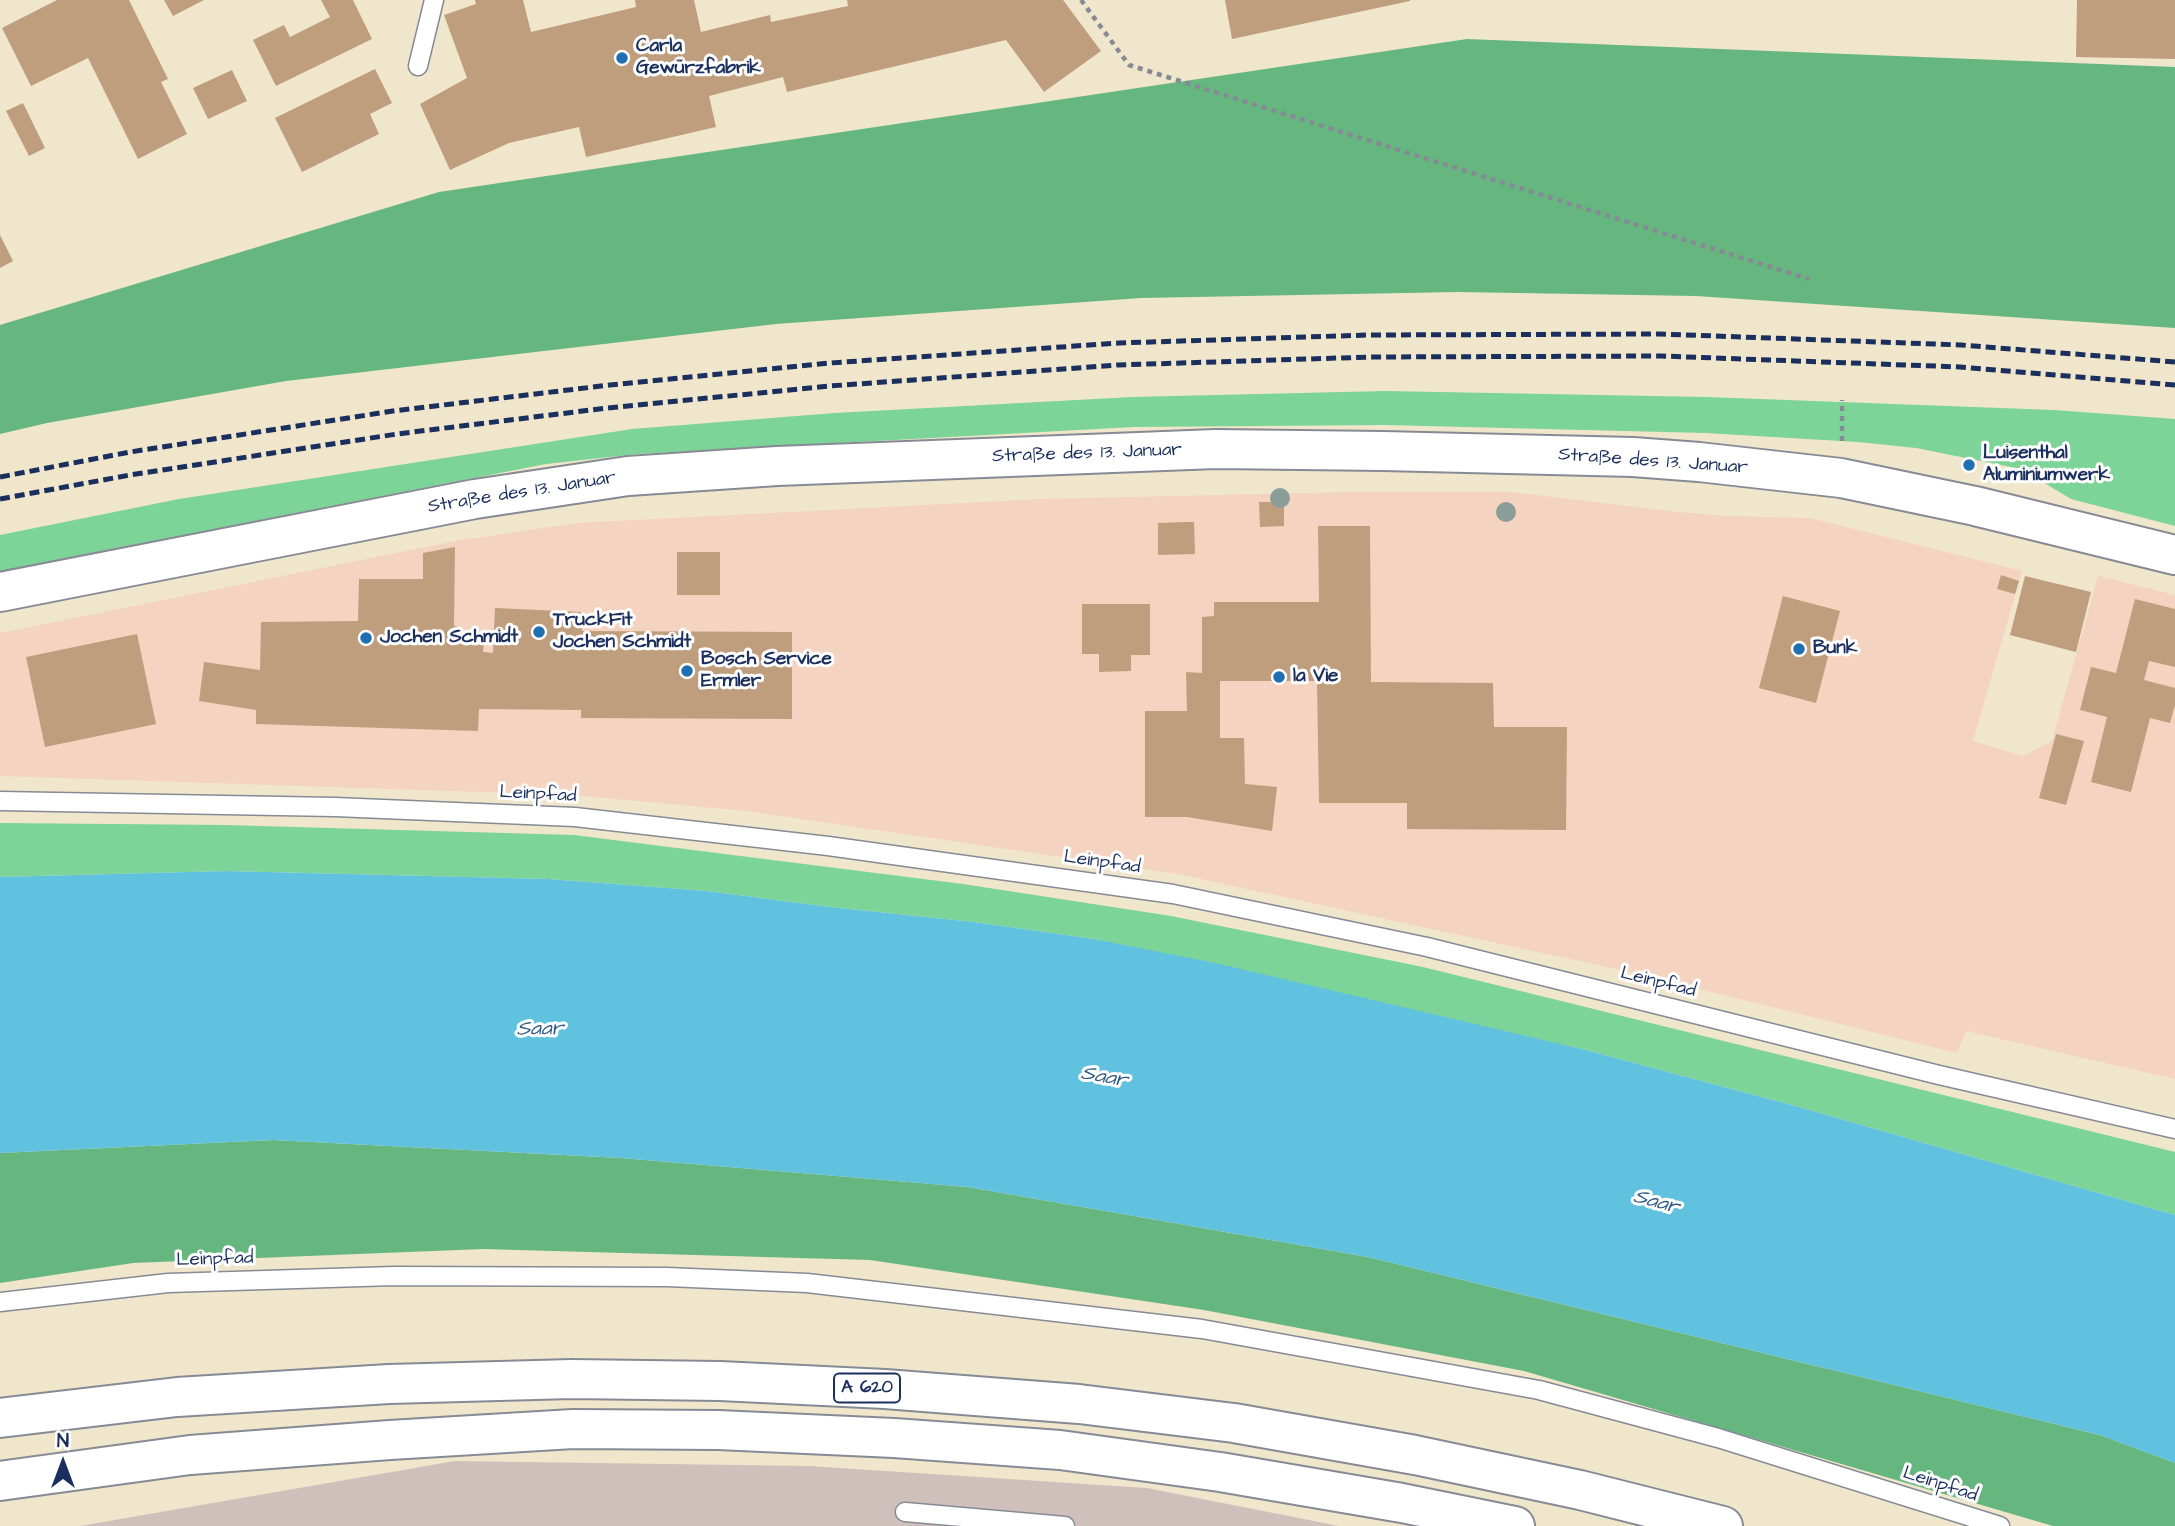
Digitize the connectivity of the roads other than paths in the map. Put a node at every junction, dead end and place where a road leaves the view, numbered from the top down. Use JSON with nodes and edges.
{"nodes":[{"id":1,"x":435,"y":0,"type":"edge"},
{"id":2,"x":418,"y":66,"type":"dead end"},
{"id":3,"x":2175,"y":555,"type":"edge"},
{"id":4,"x":0,"y":592,"type":"edge"},
{"id":5,"x":0,"y":801,"type":"edge"},
{"id":6,"x":2175,"y":1129,"type":"edge"},
{"id":7,"x":0,"y":1302,"type":"edge"},
{"id":8,"x":0,"y":1418,"type":"edge"},
{"id":9,"x":0,"y":1481,"type":"edge"},
{"id":10,"x":905,"y":1512,"type":"dead end"},
{"id":11,"x":1065,"y":1526,"type":"edge"},
{"id":12,"x":1515,"y":1526,"type":"edge"},
{"id":13,"x":1723,"y":1526,"type":"edge"},
{"id":14,"x":2000,"y":1526,"type":"edge"}],
"edges":[{"from":1,"to":2,"type":"lane"},
{"from":3,"to":4,"type":"main road","name":"Straße des 13. Januar"},
{"from":5,"to":6,"type":"lane","name":"Leinpfad"},
{"from":7,"to":14,"type":"lane","name":"Leinpfad"},
{"from":8,"to":13,"type":"main road","number":"A 620"},
{"from":9,"to":12,"type":"main road"},
{"from":10,"to":11,"type":"lane"}]}
